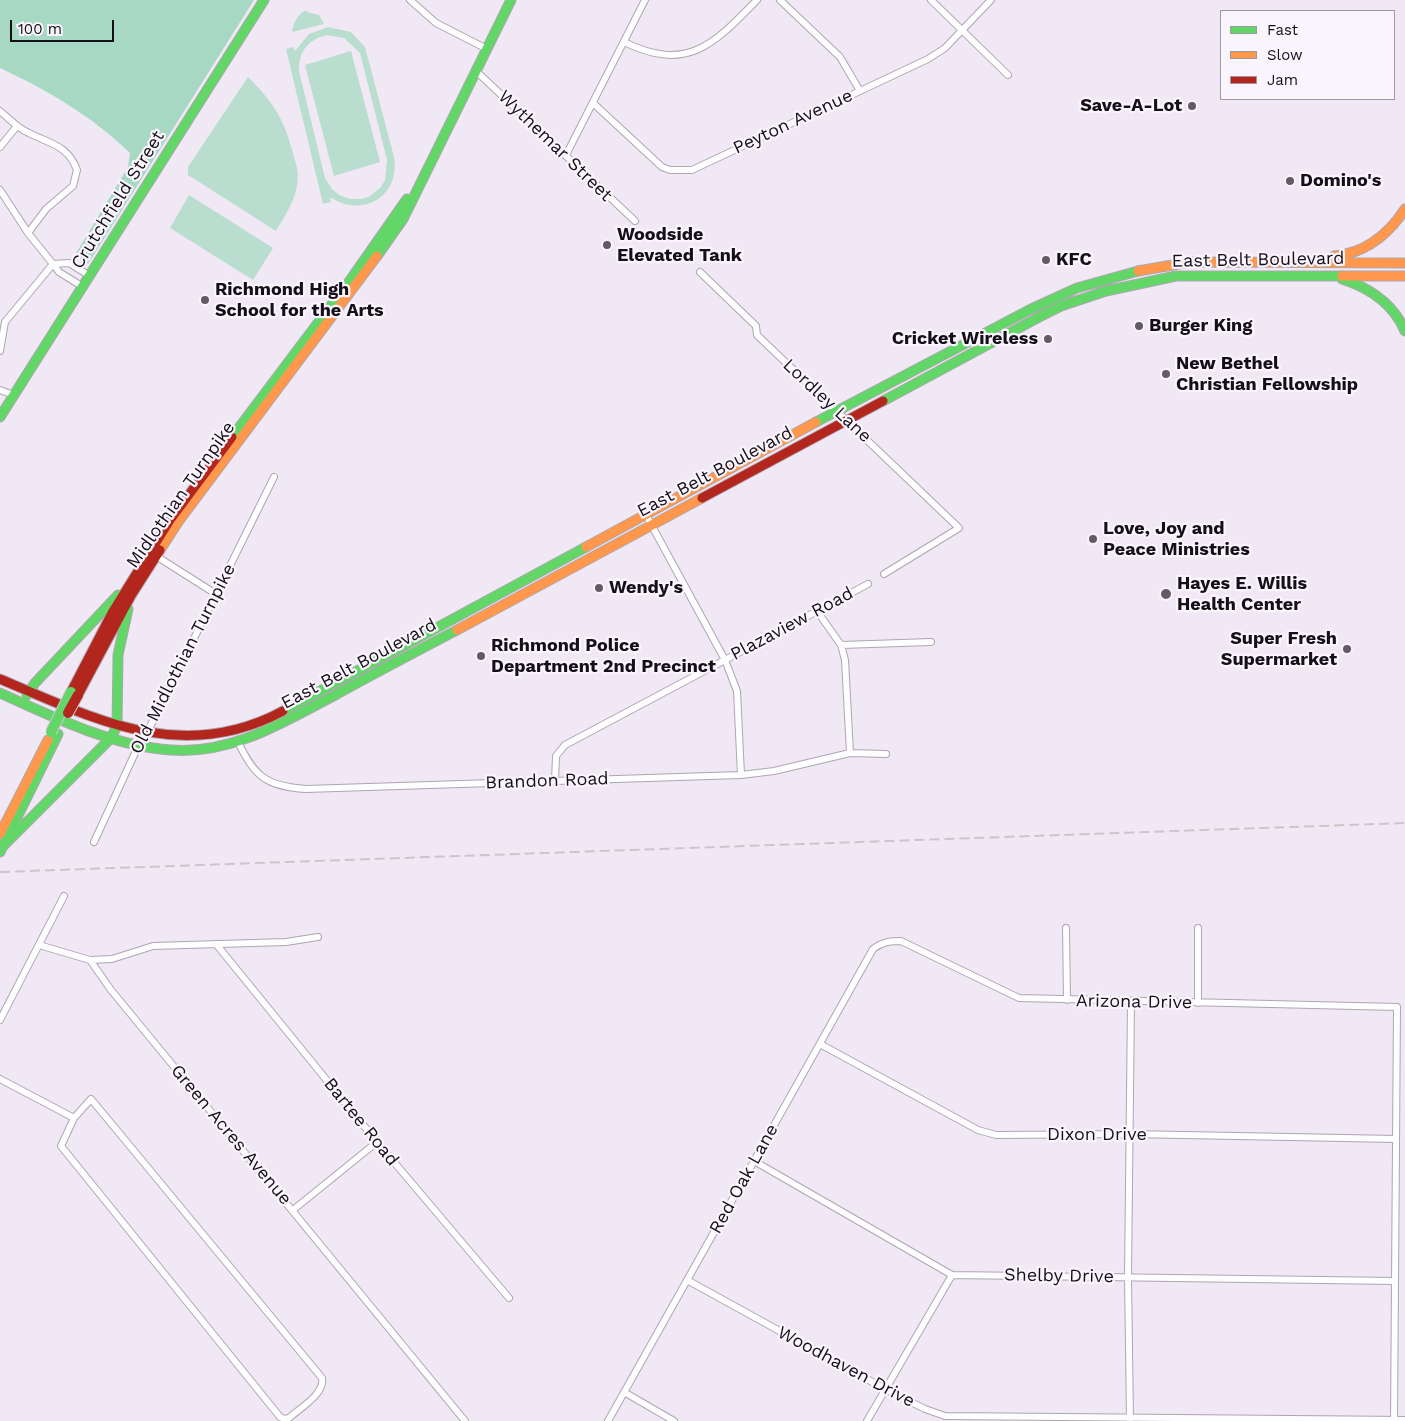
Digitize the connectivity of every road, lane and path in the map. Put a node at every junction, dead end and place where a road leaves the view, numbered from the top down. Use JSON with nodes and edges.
{"nodes":[{"id":1,"x":264,"y":0,"type":"edge"},
{"id":2,"x":410,"y":0,"type":"edge"},
{"id":3,"x":512,"y":0,"type":"edge"},
{"id":4,"x":645,"y":0,"type":"edge"},
{"id":5,"x":757,"y":0,"type":"edge"},
{"id":6,"x":780,"y":0,"type":"edge"},
{"id":7,"x":931,"y":0,"type":"edge"},
{"id":8,"x":991,"y":0,"type":"edge"},
{"id":9,"x":963,"y":30,"type":"junction"},
{"id":10,"x":624,"y":42,"type":"junction"},
{"id":11,"x":487,"y":49,"type":"junction"},
{"id":12,"x":476,"y":70,"type":"junction"},
{"id":13,"x":1008,"y":75,"type":"dead end"},
{"id":14,"x":860,"y":90,"type":"junction"},
{"id":15,"x":593,"y":103,"type":"junction"},
{"id":16,"x":0,"y":111,"type":"edge"},
{"id":17,"x":17,"y":126,"type":"junction"},
{"id":18,"x":0,"y":147,"type":"edge"},
{"id":19,"x":566,"y":155,"type":"junction"},
{"id":20,"x":422,"y":177,"type":"junction"},
{"id":21,"x":0,"y":190,"type":"edge"},
{"id":22,"x":1405,"y":209,"type":"edge"},
{"id":23,"x":635,"y":221,"type":"dead end"},
{"id":24,"x":28,"y":233,"type":"junction"},
{"id":25,"x":1307,"y":261,"type":"junction"},
{"id":26,"x":1405,"y":263,"type":"edge"},
{"id":27,"x":53,"y":264,"type":"junction"},
{"id":28,"x":700,"y":272,"type":"dead end"},
{"id":29,"x":1326,"y":275,"type":"junction"},
{"id":30,"x":90,"y":276,"type":"junction"},
{"id":31,"x":1405,"y":276,"type":"edge"},
{"id":32,"x":82,"y":287,"type":"junction"},
{"id":33,"x":1405,"y":331,"type":"edge"},
{"id":34,"x":0,"y":351,"type":"edge"},
{"id":35,"x":0,"y":390,"type":"edge"},
{"id":36,"x":14,"y":395,"type":"junction"},
{"id":37,"x":836,"y":412,"type":"junction"},
{"id":38,"x":0,"y":417,"type":"edge"},
{"id":39,"x":847,"y":420,"type":"junction"},
{"id":40,"x":274,"y":477,"type":"dead end"},
{"id":41,"x":648,"y":520,"type":"junction"},
{"id":42,"x":156,"y":556,"type":"junction"},
{"id":43,"x":884,"y":574,"type":"dead end"},
{"id":44,"x":130,"y":581,"type":"junction"},
{"id":45,"x":868,"y":584,"type":"dead end"},
{"id":46,"x":132,"y":594,"type":"junction"},
{"id":47,"x":216,"y":594,"type":"junction"},
{"id":48,"x":817,"y":611,"type":"junction"},
{"id":49,"x":931,"y":642,"type":"dead end"},
{"id":50,"x":841,"y":645,"type":"junction"},
{"id":51,"x":725,"y":660,"type":"junction"},
{"id":52,"x":0,"y":679,"type":"edge"},
{"id":53,"x":29,"y":691,"type":"junction"},
{"id":54,"x":0,"y":693,"type":"edge"},
{"id":55,"x":74,"y":693,"type":"junction"},
{"id":56,"x":24,"y":703,"type":"junction"},
{"id":57,"x":119,"y":708,"type":"junction"},
{"id":58,"x":117,"y":726,"type":"junction"},
{"id":59,"x":234,"y":732,"type":"junction"},
{"id":60,"x":54,"y":733,"type":"junction"},
{"id":61,"x":142,"y":734,"type":"junction"},
{"id":62,"x":111,"y":738,"type":"junction"},
{"id":63,"x":238,"y":742,"type":"junction"},
{"id":64,"x":140,"y":745,"type":"junction"},
{"id":65,"x":850,"y":754,"type":"junction"},
{"id":66,"x":886,"y":754,"type":"dead end"},
{"id":67,"x":741,"y":775,"type":"junction"},
{"id":68,"x":555,"y":781,"type":"junction"},
{"id":69,"x":0,"y":834,"type":"edge"},
{"id":70,"x":94,"y":842,"type":"dead end"},
{"id":71,"x":2,"y":849,"type":"edge"},
{"id":72,"x":64,"y":896,"type":"dead end"},
{"id":73,"x":1066,"y":928,"type":"dead end"},
{"id":74,"x":1198,"y":928,"type":"dead end"},
{"id":75,"x":318,"y":937,"type":"dead end"},
{"id":76,"x":884,"y":942,"type":"joint"},
{"id":77,"x":216,"y":944,"type":"junction"},
{"id":78,"x":39,"y":945,"type":"junction"},
{"id":79,"x":90,"y":960,"type":"junction"},
{"id":80,"x":1067,"y":1000,"type":"junction"},
{"id":81,"x":1132,"y":1002,"type":"junction"},
{"id":82,"x":1198,"y":1003,"type":"junction"},
{"id":83,"x":0,"y":1020,"type":"edge"},
{"id":84,"x":820,"y":1044,"type":"junction"},
{"id":85,"x":0,"y":1079,"type":"edge"},
{"id":86,"x":74,"y":1118,"type":"junction"},
{"id":87,"x":1130,"y":1134,"type":"junction"},
{"id":88,"x":1396,"y":1139,"type":"junction"},
{"id":89,"x":377,"y":1142,"type":"junction"},
{"id":90,"x":754,"y":1161,"type":"junction"},
{"id":91,"x":293,"y":1210,"type":"junction"},
{"id":92,"x":952,"y":1274,"type":"junction"},
{"id":93,"x":1128,"y":1277,"type":"junction"},
{"id":94,"x":687,"y":1280,"type":"junction"},
{"id":95,"x":1395,"y":1281,"type":"junction"},
{"id":96,"x":509,"y":1298,"type":"dead end"},
{"id":97,"x":885,"y":1389,"type":"junction"},
{"id":98,"x":624,"y":1392,"type":"junction"},
{"id":99,"x":1130,"y":1419,"type":"edge"},
{"id":100,"x":1394,"y":1420,"type":"edge"},
{"id":101,"x":1405,"y":1420,"type":"edge"},
{"id":102,"x":465,"y":1421,"type":"edge"},
{"id":103,"x":608,"y":1421,"type":"edge"},
{"id":104,"x":674,"y":1421,"type":"edge"},
{"id":105,"x":867,"y":1421,"type":"edge"}],
"edges":[{"from":1,"to":30,"type":"main road","name":"Crutchfield Street"},
{"from":2,"to":11,"type":"street"},
{"from":3,"to":11,"type":"main road","name":"Midlothian Turnpike"},
{"from":4,"to":10,"type":"street"},
{"from":5,"to":10,"type":"street"},
{"from":6,"to":14,"type":"street"},
{"from":7,"to":9,"type":"street"},
{"from":8,"to":9,"type":"street","name":"Peyton Avenue"},
{"from":9,"to":13,"type":"street"},
{"from":9,"to":14,"type":"street","name":"Peyton Avenue"},
{"from":10,"to":15,"type":"street"},
{"from":11,"to":12,"type":"main road","name":"Midlothian Turnpike"},
{"from":12,"to":19,"type":"street","name":"Wythemar Street"},
{"from":12,"to":20,"type":"main road","name":"Midlothian Turnpike"},
{"from":14,"to":15,"type":"street","name":"Peyton Avenue"},
{"from":15,"to":19,"type":"street"},
{"from":16,"to":17,"type":"street"},
{"from":17,"to":18,"type":"street"},
{"from":17,"to":24,"type":"street"},
{"from":19,"to":23,"type":"street","name":"Wythemar Street"},
{"from":20,"to":42,"type":"main road","name":"Midlothian Turnpike"},
{"from":20,"to":44,"type":"main road","name":"Midlothian Turnpike"},
{"from":21,"to":24,"type":"street"},
{"from":22,"to":25,"type":"main road"},
{"from":24,"to":27,"type":"street"},
{"from":25,"to":26,"type":"main road","name":"East Belt Boulevard"},
{"from":25,"to":37,"type":"main road","name":"East Belt Boulevard"},
{"from":27,"to":30,"type":"street"},
{"from":27,"to":32,"type":"street"},
{"from":27,"to":34,"type":"street"},
{"from":28,"to":37,"type":"street","name":"Lordley Lane"},
{"from":29,"to":31,"type":"main road","name":"East Belt Boulevard"},
{"from":29,"to":33,"type":"main road"},
{"from":29,"to":39,"type":"main road","name":"East Belt Boulevard"},
{"from":30,"to":32,"type":"main road","name":"Crutchfield Street"},
{"from":32,"to":36,"type":"main road","name":"Crutchfield Street"},
{"from":35,"to":36,"type":"street"},
{"from":36,"to":38,"type":"main road","name":"Crutchfield Street"},
{"from":37,"to":39,"type":"street","name":"Lordley Lane"},
{"from":37,"to":41,"type":"main road","name":"East Belt Boulevard"},
{"from":39,"to":41,"type":"main road","name":"East Belt Boulevard"},
{"from":39,"to":43,"type":"street","name":"Lordley Lane"},
{"from":40,"to":47,"type":"street","name":"Old Midlothian Turnpike"},
{"from":41,"to":51,"type":"street"},
{"from":41,"to":59,"type":"main road","name":"East Belt Boulevard"},
{"from":41,"to":63,"type":"main road","name":"East Belt Boulevard"},
{"from":42,"to":46,"type":"main road","name":"Midlothian Turnpike"},
{"from":42,"to":47,"type":"street"},
{"from":44,"to":53,"type":"main road"},
{"from":44,"to":55,"type":"main road","name":"Midlothian Turnpike"},
{"from":45,"to":48,"type":"street","name":"Plazaview Road"},
{"from":46,"to":55,"type":"main road","name":"Midlothian Turnpike"},
{"from":46,"to":57,"type":"main road"},
{"from":47,"to":61,"type":"street","name":"Old Midlothian Turnpike"},
{"from":48,"to":50,"type":"street"},
{"from":48,"to":51,"type":"street","name":"Plazaview Road"},
{"from":49,"to":50,"type":"street"},
{"from":50,"to":65,"type":"street"},
{"from":51,"to":67,"type":"street"},
{"from":51,"to":68,"type":"street","name":"Plazaview Road"},
{"from":52,"to":53,"type":"main road","name":"East Belt Boulevard"},
{"from":53,"to":56,"type":"main road"},
{"from":53,"to":58,"type":"main road","name":"East Belt Boulevard"},
{"from":54,"to":56,"type":"main road","name":"East Belt Boulevard"},
{"from":55,"to":60,"type":"main road","name":"Midlothian Turnpike","bridge":true},
{"from":56,"to":62,"type":"main road","name":"East Belt Boulevard"},
{"from":57,"to":58,"type":"main road"},
{"from":57,"to":61,"type":"main road"},
{"from":58,"to":61,"type":"main road","name":"East Belt Boulevard"},
{"from":58,"to":62,"type":"main road"},
{"from":59,"to":61,"type":"main road","name":"East Belt Boulevard"},
{"from":59,"to":63,"type":"street","name":"Brandon Road"},
{"from":60,"to":69,"type":"main road","name":"Midlothian Turnpike"},
{"from":60,"to":71,"type":"main road","name":"Midlothian Turnpike"},
{"from":61,"to":64,"type":"street","name":"Old Midlothian Turnpike"},
{"from":62,"to":64,"type":"main road","name":"East Belt Boulevard"},
{"from":62,"to":71,"type":"main road"},
{"from":63,"to":64,"type":"main road","name":"East Belt Boulevard"},
{"from":63,"to":68,"type":"street","name":"Brandon Road"},
{"from":64,"to":70,"type":"street","name":"Old Midlothian Turnpike"},
{"from":65,"to":66,"type":"street","name":"Brandon Road"},
{"from":65,"to":67,"type":"street","name":"Brandon Road"},
{"from":67,"to":68,"type":"street","name":"Brandon Road"},
{"from":72,"to":78,"type":"street"},
{"from":73,"to":80,"type":"street"},
{"from":74,"to":82,"type":"street"},
{"from":75,"to":77,"type":"street"},
{"from":76,"to":80,"type":"street","name":"Arizona Drive"},
{"from":76,"to":84,"type":"street","name":"Red Oak Lane"},
{"from":77,"to":79,"type":"street"},
{"from":77,"to":89,"type":"street","name":"Bartee Road"},
{"from":78,"to":79,"type":"street"},
{"from":78,"to":83,"type":"street"},
{"from":79,"to":91,"type":"street","name":"Green Acres Avenue"},
{"from":80,"to":81,"type":"street","name":"Arizona Drive"},
{"from":81,"to":82,"type":"street","name":"Arizona Drive"},
{"from":81,"to":87,"type":"street"},
{"from":82,"to":88,"type":"street","name":"Arizona Drive"},
{"from":84,"to":87,"type":"street","name":"Dixon Drive"},
{"from":84,"to":90,"type":"street","name":"Red Oak Lane"},
{"from":85,"to":86,"type":"street"},
{"from":86,"to":86,"type":"street"},
{"from":87,"to":88,"type":"street","name":"Dixon Drive"},
{"from":87,"to":93,"type":"street"},
{"from":88,"to":95,"type":"street"},
{"from":89,"to":91,"type":"street"},
{"from":89,"to":96,"type":"street","name":"Bartee Road"},
{"from":90,"to":92,"type":"street","name":"Shelby Drive"},
{"from":90,"to":94,"type":"street","name":"Red Oak Lane"},
{"from":91,"to":102,"type":"street","name":"Green Acres Avenue"},
{"from":92,"to":93,"type":"street","name":"Shelby Drive"},
{"from":92,"to":97,"type":"street"},
{"from":93,"to":95,"type":"street","name":"Shelby Drive"},
{"from":93,"to":99,"type":"street"},
{"from":94,"to":97,"type":"street","name":"Woodhaven Drive"},
{"from":94,"to":98,"type":"street","name":"Red Oak Lane"},
{"from":95,"to":100,"type":"street"},
{"from":97,"to":99,"type":"street","name":"Woodhaven Drive"},
{"from":97,"to":105,"type":"street"},
{"from":98,"to":103,"type":"street","name":"Red Oak Lane"},
{"from":98,"to":104,"type":"street"},
{"from":99,"to":100,"type":"street","name":"Woodhaven Drive"},
{"from":100,"to":101,"type":"street","name":"Woodhaven Drive"}]}
